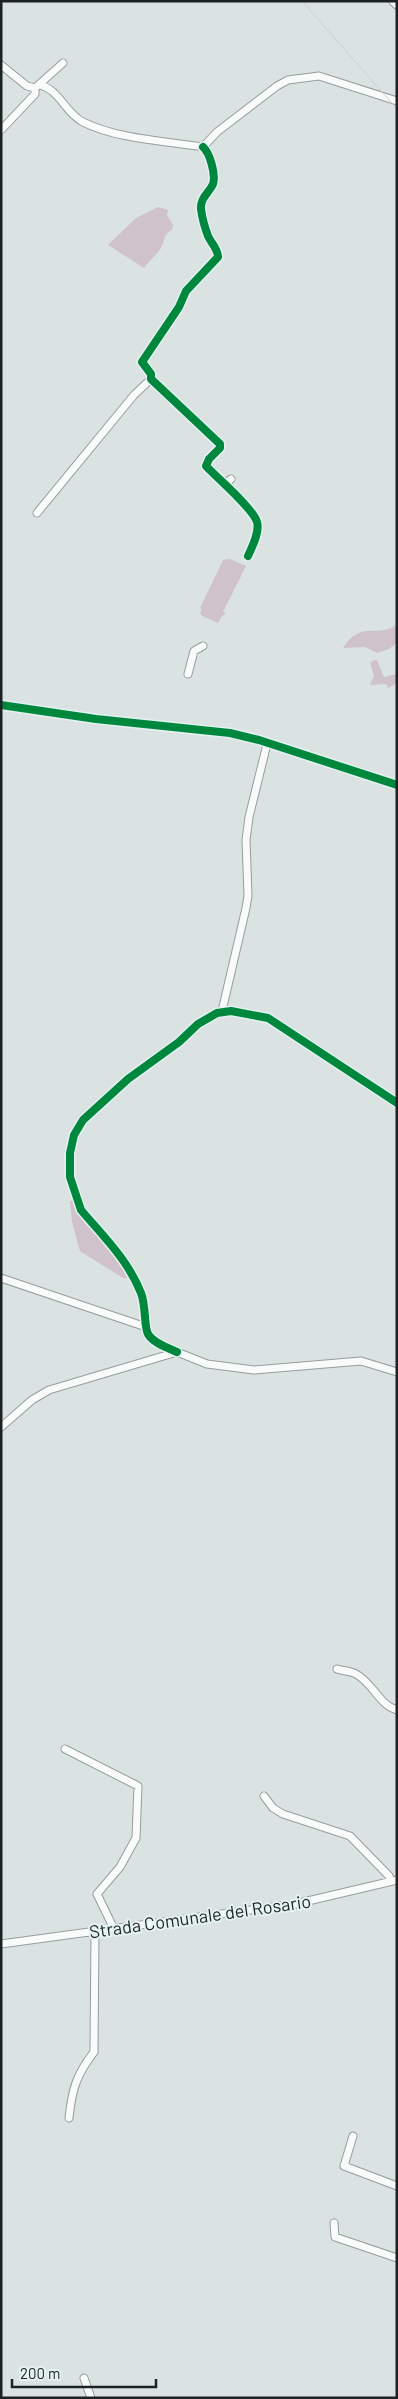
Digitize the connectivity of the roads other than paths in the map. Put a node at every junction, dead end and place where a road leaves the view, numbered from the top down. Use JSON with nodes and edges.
{"nodes":[{"id":1,"x":394,"y":1,"type":"edge"},
{"id":2,"x":397,"y":4,"type":"edge"},
{"id":3,"x":63,"y":62,"type":"dead end"},
{"id":4,"x":1,"y":65,"type":"edge"},
{"id":5,"x":38,"y":86,"type":"junction"},
{"id":6,"x":397,"y":101,"type":"edge"},
{"id":7,"x":1,"y":130,"type":"edge"},
{"id":8,"x":203,"y":147,"type":"junction"},
{"id":9,"x":151,"y":378,"type":"junction"},
{"id":10,"x":231,"y":479,"type":"dead end"},
{"id":11,"x":224,"y":484,"type":"junction"},
{"id":12,"x":37,"y":513,"type":"dead end"},
{"id":13,"x":248,"y":556,"type":"dead end"},
{"id":14,"x":203,"y":646,"type":"dead end"},
{"id":15,"x":188,"y":674,"type":"dead end"},
{"id":16,"x":1,"y":705,"type":"edge"},
{"id":17,"x":267,"y":744,"type":"junction"},
{"id":18,"x":397,"y":785,"type":"edge"},
{"id":19,"x":222,"y":1011,"type":"junction"},
{"id":20,"x":397,"y":1103,"type":"edge"},
{"id":21,"x":1,"y":1278,"type":"edge"},
{"id":22,"x":146,"y":1328,"type":"junction"},
{"id":23,"x":177,"y":1352,"type":"junction"},
{"id":24,"x":397,"y":1372,"type":"edge"},
{"id":25,"x":1,"y":1427,"type":"edge"},
{"id":26,"x":337,"y":1669,"type":"dead end"},
{"id":27,"x":397,"y":1710,"type":"edge"},
{"id":28,"x":65,"y":1749,"type":"dead end"},
{"id":29,"x":264,"y":1796,"type":"dead end"},
{"id":30,"x":394,"y":1881,"type":"edge"},
{"id":31,"x":114,"y":1929,"type":"junction"},
{"id":32,"x":94,"y":1931,"type":"junction"},
{"id":33,"x":1,"y":1944,"type":"edge"},
{"id":34,"x":69,"y":2118,"type":"dead end"},
{"id":35,"x":353,"y":2136,"type":"dead end"},
{"id":36,"x":397,"y":2186,"type":"edge"},
{"id":37,"x":334,"y":2223,"type":"dead end"},
{"id":38,"x":397,"y":2258,"type":"edge"},
{"id":39,"x":84,"y":2378,"type":"dead end"},
{"id":40,"x":91,"y":2398,"type":"edge"}],
"edges":[{"from":1,"to":2,"type":"main road"},
{"from":3,"to":5,"type":"street"},
{"from":4,"to":5,"type":"street"},
{"from":5,"to":7,"type":"street"},
{"from":5,"to":8,"type":"street"},
{"from":6,"to":8,"type":"street"},
{"from":8,"to":9,"type":"street"},
{"from":9,"to":11,"type":"street"},
{"from":9,"to":12,"type":"street"},
{"from":10,"to":11,"type":"street"},
{"from":11,"to":13,"type":"street"},
{"from":14,"to":15,"type":"street"},
{"from":16,"to":17,"type":"street"},
{"from":17,"to":18,"type":"street"},
{"from":17,"to":19,"type":"street"},
{"from":19,"to":20,"type":"street"},
{"from":19,"to":22,"type":"street"},
{"from":21,"to":22,"type":"street"},
{"from":22,"to":23,"type":"street"},
{"from":23,"to":24,"type":"street"},
{"from":23,"to":25,"type":"street"},
{"from":26,"to":27,"type":"street"},
{"from":28,"to":31,"type":"street"},
{"from":29,"to":30,"type":"street"},
{"from":30,"to":31,"type":"street","name":"Strada Comunale del Rosario"},
{"from":31,"to":32,"type":"street","name":"Strada Comunale del Rosario"},
{"from":32,"to":33,"type":"street","name":"Strada Comunale del Rosario"},
{"from":32,"to":34,"type":"street"},
{"from":35,"to":36,"type":"street"},
{"from":37,"to":38,"type":"street"},
{"from":39,"to":40,"type":"street"}]}
